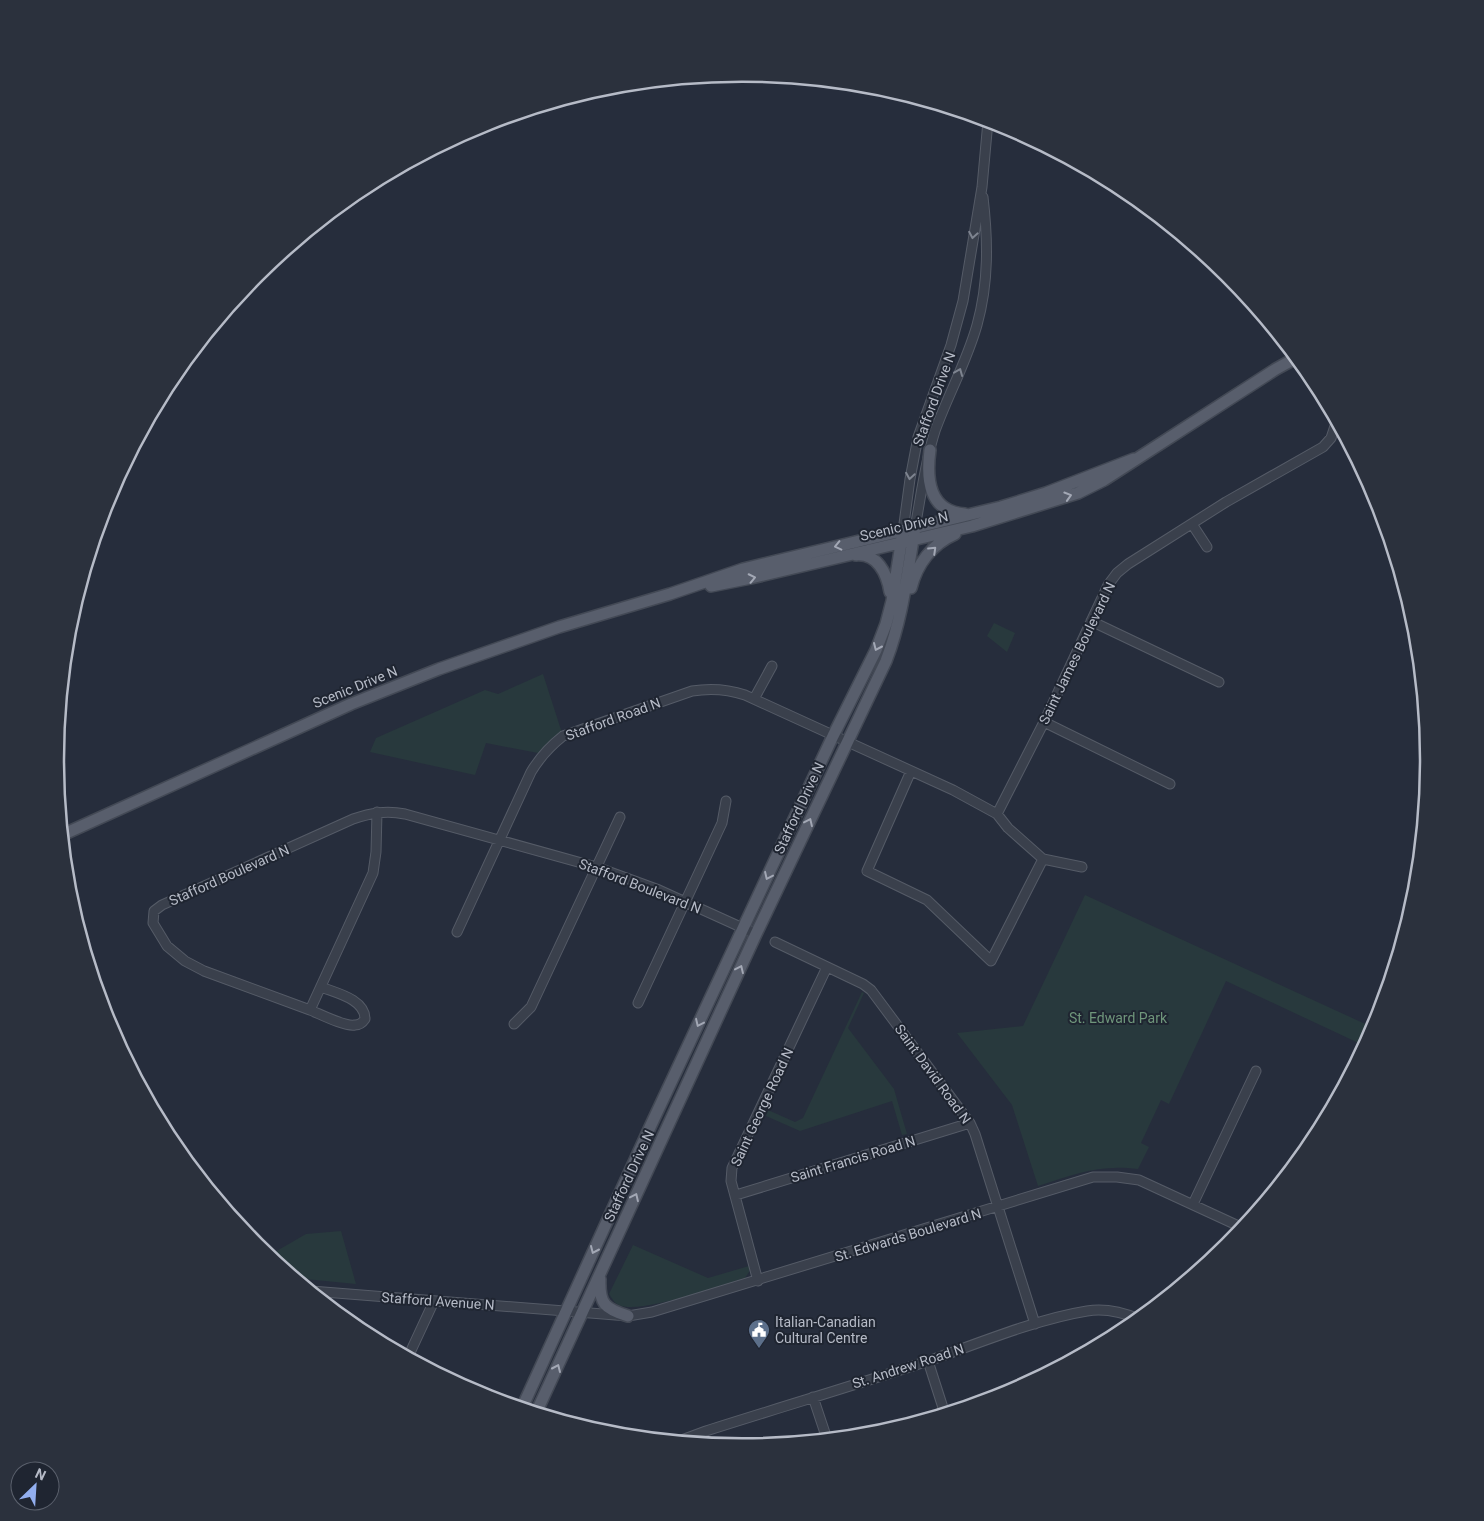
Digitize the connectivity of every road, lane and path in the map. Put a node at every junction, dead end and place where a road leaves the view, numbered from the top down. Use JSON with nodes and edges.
{"nodes":[{"id":1,"x":987,"y":128,"type":"edge"},
{"id":2,"x":982,"y":187,"type":"junction"},
{"id":3,"x":1290,"y":361,"type":"edge"},
{"id":4,"x":1334,"y":430,"type":"edge"},
{"id":5,"x":930,"y":450,"type":"junction"},
{"id":6,"x":973,"y":520,"type":"junction"},
{"id":7,"x":1192,"y":524,"type":"junction"},
{"id":8,"x":914,"y":534,"type":"junction"},
{"id":9,"x":902,"y":537,"type":"junction"},
{"id":10,"x":1207,"y":547,"type":"dead end"},
{"id":11,"x":844,"y":556,"type":"junction"},
{"id":12,"x":670,"y":594,"type":"junction"},
{"id":13,"x":892,"y":601,"type":"junction"},
{"id":14,"x":903,"y":607,"type":"junction"},
{"id":15,"x":1090,"y":621,"type":"junction"},
{"id":16,"x":772,"y":666,"type":"dead end"},
{"id":17,"x":1220,"y":682,"type":"dead end"},
{"id":18,"x":754,"y":699,"type":"junction"},
{"id":19,"x":1044,"y":722,"type":"junction"},
{"id":20,"x":833,"y":736,"type":"junction"},
{"id":21,"x":847,"y":741,"type":"junction"},
{"id":22,"x":911,"y":771,"type":"junction"},
{"id":23,"x":1170,"y":784,"type":"dead end"},
{"id":24,"x":726,"y":802,"type":"dead end"},
{"id":25,"x":377,"y":812,"type":"junction"},
{"id":26,"x":997,"y":814,"type":"junction"},
{"id":27,"x":620,"y":816,"type":"dead end"},
{"id":28,"x":68,"y":832,"type":"edge"},
{"id":29,"x":500,"y":840,"type":"junction"},
{"id":30,"x":1043,"y":859,"type":"junction"},
{"id":31,"x":596,"y":867,"type":"junction"},
{"id":32,"x":1082,"y":867,"type":"dead end"},
{"id":33,"x":686,"y":902,"type":"junction"},
{"id":34,"x":743,"y":928,"type":"junction"},
{"id":35,"x":457,"y":932,"type":"dead end"},
{"id":36,"x":756,"y":934,"type":"junction"},
{"id":37,"x":775,"y":942,"type":"dead end"},
{"id":38,"x":827,"y":967,"type":"junction"},
{"id":39,"x":321,"y":986,"type":"junction"},
{"id":40,"x":638,"y":1003,"type":"dead end"},
{"id":41,"x":310,"y":1010,"type":"junction"},
{"id":42,"x":514,"y":1024,"type":"dead end"},
{"id":43,"x":1256,"y":1071,"type":"dead end"},
{"id":44,"x":970,"y":1123,"type":"junction"},
{"id":45,"x":736,"y":1195,"type":"junction"},
{"id":46,"x":1193,"y":1204,"type":"junction"},
{"id":47,"x":998,"y":1207,"type":"junction"},
{"id":48,"x":1236,"y":1225,"type":"edge"},
{"id":49,"x":600,"y":1273,"type":"junction"},
{"id":50,"x":758,"y":1281,"type":"junction"},
{"id":51,"x":321,"y":1292,"type":"edge"},
{"id":52,"x":434,"y":1301,"type":"junction"},
{"id":53,"x":566,"y":1312,"type":"junction"},
{"id":54,"x":581,"y":1314,"type":"junction"},
{"id":55,"x":628,"y":1316,"type":"junction"},
{"id":56,"x":1131,"y":1316,"type":"edge"},
{"id":57,"x":1034,"y":1324,"type":"junction"},
{"id":58,"x":410,"y":1352,"type":"edge"},
{"id":59,"x":928,"y":1360,"type":"junction"},
{"id":60,"x":813,"y":1397,"type":"junction"},
{"id":61,"x":524,"y":1403,"type":"edge"},
{"id":62,"x":539,"y":1407,"type":"edge"},
{"id":63,"x":942,"y":1408,"type":"edge"},
{"id":64,"x":825,"y":1434,"type":"edge"},
{"id":65,"x":693,"y":1437,"type":"edge"}],
"edges":[{"from":1,"to":2,"type":"street","name":"Stafford Drive N"},
{"from":5,"to":2,"type":"street","name":"Stafford Drive N","one_way":true},
{"from":2,"to":9,"type":"street","name":"Stafford Drive N","one_way":true},
{"from":3,"to":6,"type":"main road","name":"Scenic Drive N"},
{"from":4,"to":7,"type":"street","name":"Saint James Boulevard N"},
{"from":5,"to":6,"type":"main road"},
{"from":5,"to":8,"type":"street","name":"Stafford Drive N"},
{"from":6,"to":8,"type":"main road","name":"Scenic Drive N"},
{"from":14,"to":6,"type":"main road","one_way":true},
{"from":7,"to":10,"type":"street"},
{"from":7,"to":15,"type":"street","name":"Saint James Boulevard N"},
{"from":8,"to":9,"type":"main road","name":"Scenic Drive N"},
{"from":8,"to":14,"type":"main road","name":"Stafford Drive N"},
{"from":9,"to":11,"type":"main road","name":"Scenic Drive N"},
{"from":9,"to":12,"type":"main road","name":"Scenic Drive N","one_way":true},
{"from":9,"to":13,"type":"main road","name":"Stafford Drive N"},
{"from":12,"to":11,"type":"main road","name":"Scenic Drive N","one_way":true},
{"from":11,"to":13,"type":"main road"},
{"from":12,"to":28,"type":"main road","name":"Scenic Drive N"},
{"from":13,"to":20,"type":"main road","name":"Stafford Drive N","one_way":true},
{"from":14,"to":21,"type":"main road","name":"Stafford Drive N"},
{"from":15,"to":17,"type":"street"},
{"from":15,"to":19,"type":"street","name":"Saint James Boulevard N"},
{"from":16,"to":18,"type":"street"},
{"from":18,"to":20,"type":"street","name":"Stafford Road N"},
{"from":18,"to":29,"type":"street","name":"Stafford Road N"},
{"from":19,"to":23,"type":"street"},
{"from":19,"to":26,"type":"street","name":"Saint James Boulevard N"},
{"from":20,"to":21,"type":"street","name":"Stafford Road N"},
{"from":20,"to":34,"type":"main road","name":"Stafford Drive N","one_way":true},
{"from":21,"to":22,"type":"street"},
{"from":36,"to":21,"type":"main road","name":"Stafford Drive N","one_way":true},
{"from":22,"to":26,"type":"street"},
{"from":22,"to":30,"type":"street"},
{"from":24,"to":33,"type":"street"},
{"from":25,"to":29,"type":"street","name":"Stafford Boulevard N"},
{"from":25,"to":39,"type":"street"},
{"from":25,"to":41,"type":"street","name":"Stafford Boulevard N"},
{"from":26,"to":30,"type":"street"},
{"from":27,"to":31,"type":"street"},
{"from":29,"to":31,"type":"street","name":"Stafford Boulevard N"},
{"from":29,"to":35,"type":"street","name":"Stafford Road N"},
{"from":30,"to":32,"type":"street"},
{"from":31,"to":33,"type":"street","name":"Stafford Boulevard N"},
{"from":31,"to":42,"type":"street"},
{"from":33,"to":34,"type":"street","name":"Stafford Boulevard N"},
{"from":33,"to":40,"type":"street"},
{"from":34,"to":36,"type":"street","name":"Stafford Boulevard N"},
{"from":34,"to":53,"type":"main road","name":"Stafford Drive N","one_way":true},
{"from":49,"to":36,"type":"main road","name":"Stafford Drive N","one_way":true},
{"from":37,"to":38,"type":"street","name":"Saint David Road N"},
{"from":38,"to":44,"type":"street","name":"Saint David Road N"},
{"from":38,"to":45,"type":"street","name":"Saint George Road N"},
{"from":39,"to":41,"type":"street"},
{"from":39,"to":41,"type":"street","name":"Stafford Boulevard N"},
{"from":43,"to":46,"type":"street"},
{"from":44,"to":45,"type":"street","name":"Saint Francis Road N"},
{"from":44,"to":47,"type":"street","name":"Saint David Road N"},
{"from":45,"to":50,"type":"street","name":"Saint George Road N"},
{"from":46,"to":47,"type":"street","name":"St. Edwards Boulevard N"},
{"from":46,"to":48,"type":"street","name":"St. Edwards Boulevard N"},
{"from":47,"to":50,"type":"street","name":"St. Edwards Boulevard N"},
{"from":47,"to":57,"type":"street","name":"Saint David Road N"},
{"from":49,"to":54,"type":"main road","name":"Stafford Drive N"},
{"from":49,"to":55,"type":"main road"},
{"from":50,"to":55,"type":"street","name":"St. Edwards Boulevard N"},
{"from":51,"to":52,"type":"street","name":"Stafford Avenue N"},
{"from":52,"to":53,"type":"street","name":"Stafford Avenue N"},
{"from":52,"to":58,"type":"street"},
{"from":53,"to":54,"type":"street","name":"St. Edwards Boulevard N"},
{"from":53,"to":61,"type":"main road","name":"Stafford Drive N"},
{"from":54,"to":55,"type":"street","name":"St. Edwards Boulevard N"},
{"from":62,"to":54,"type":"main road","name":"Stafford Drive N","one_way":true},
{"from":56,"to":57,"type":"street","name":"St. Andrew Road N"},
{"from":57,"to":59,"type":"street","name":"St. Andrew Road N"},
{"from":59,"to":60,"type":"street","name":"St. Andrew Road N"},
{"from":59,"to":63,"type":"street"},
{"from":60,"to":64,"type":"street"},
{"from":60,"to":65,"type":"street","name":"St. Andrew Road N"}]}
